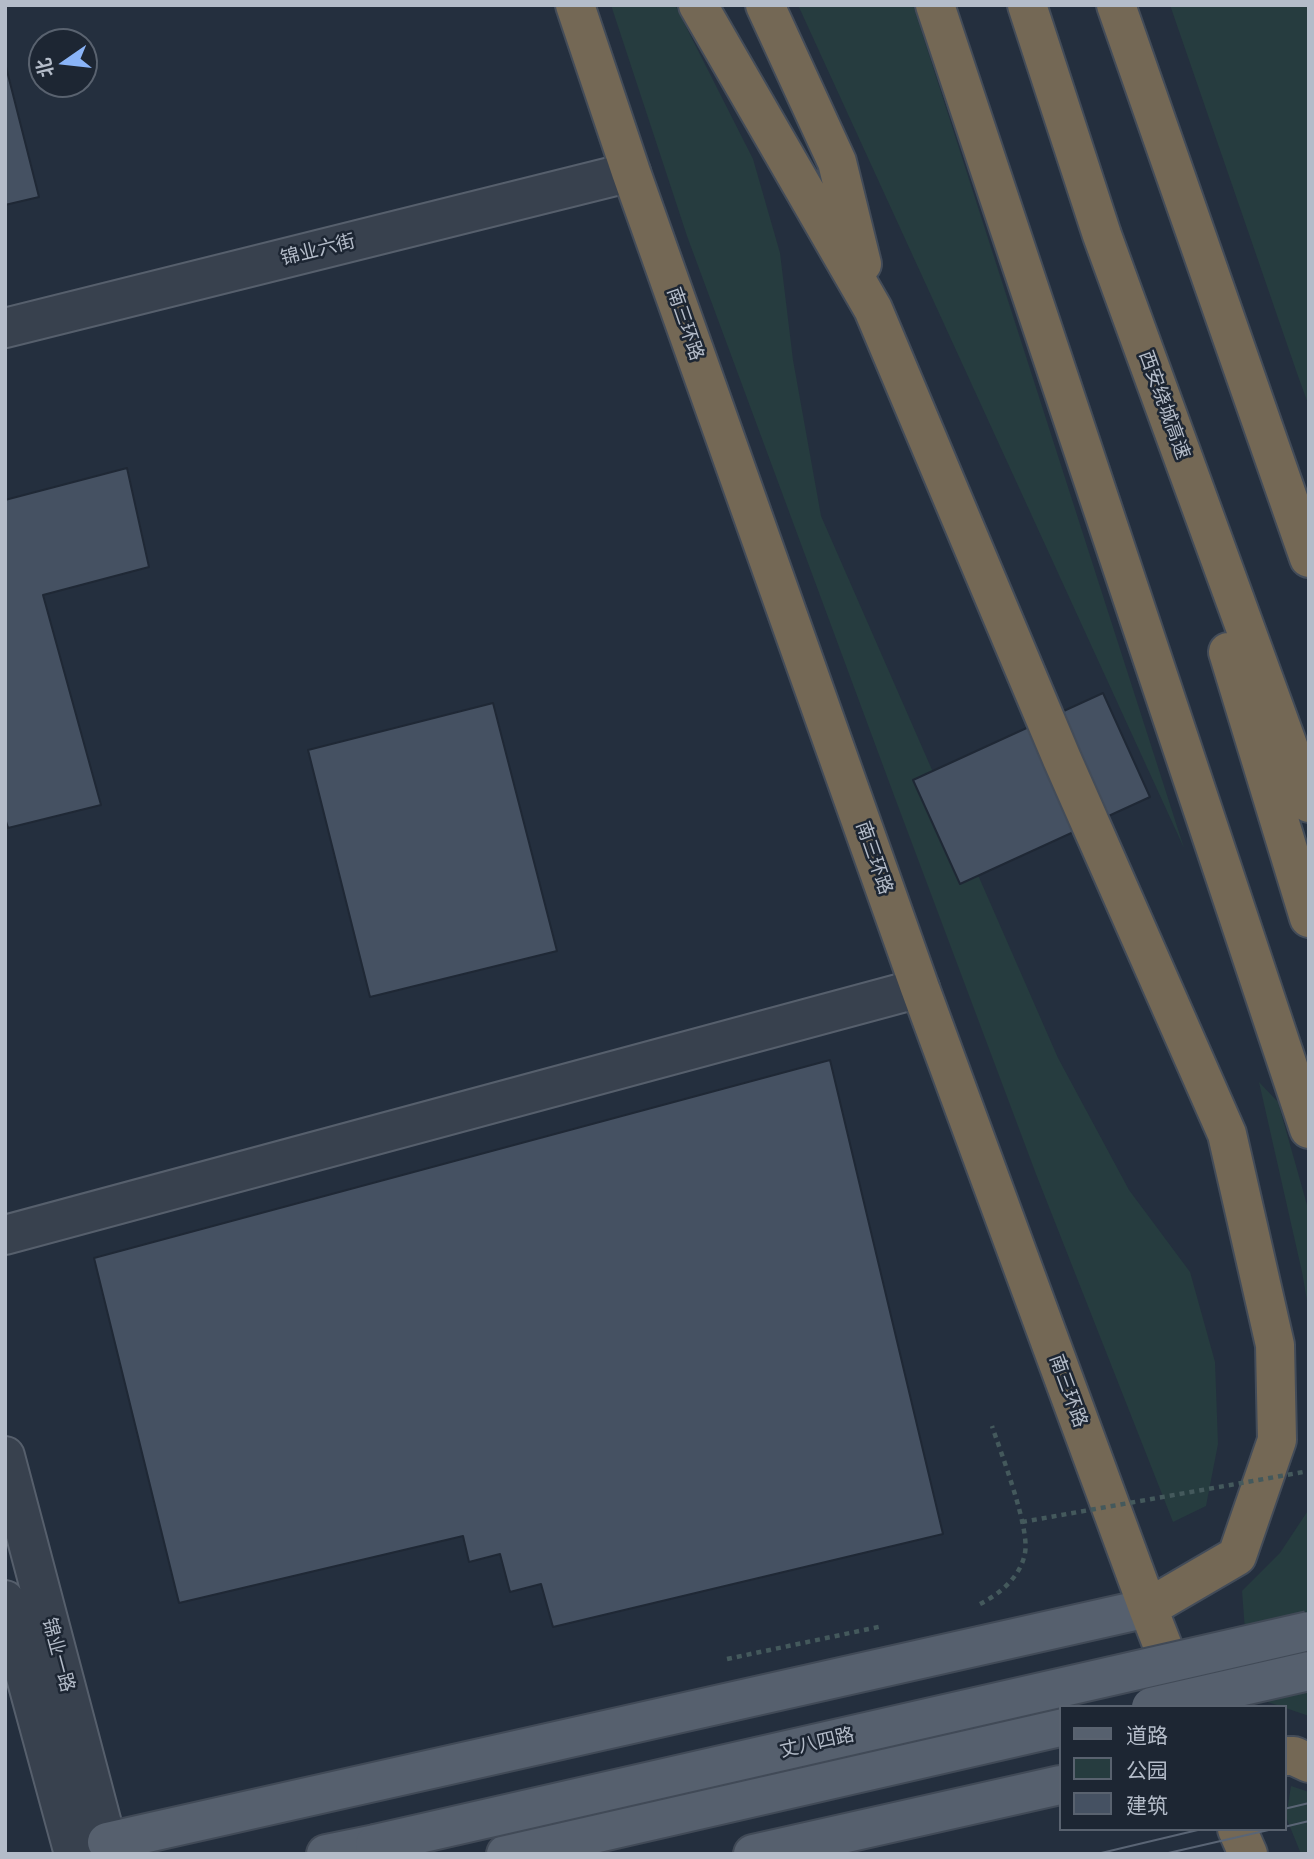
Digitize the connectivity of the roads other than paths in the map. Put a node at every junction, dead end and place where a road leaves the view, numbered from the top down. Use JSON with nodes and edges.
{"nodes":[{"id":1,"x":575,"y":5,"type":"edge"},
{"id":2,"x":698,"y":5,"type":"edge"},
{"id":3,"x":765,"y":5,"type":"edge"},
{"id":4,"x":935,"y":5,"type":"edge"},
{"id":5,"x":1027,"y":5,"type":"edge"},
{"id":6,"x":1116,"y":5,"type":"edge"},
{"id":7,"x":631,"y":172,"type":"junction"},
{"id":8,"x":1102,"y":235,"type":"junction"},
{"id":9,"x":873,"y":309,"type":"junction"},
{"id":10,"x":5,"y":328,"type":"edge"},
{"id":11,"x":1309,"y":558,"type":"edge"},
{"id":12,"x":1309,"y":803,"type":"edge"},
{"id":13,"x":1309,"y":918,"type":"edge"},
{"id":14,"x":920,"y":988,"type":"junction"},
{"id":15,"x":1309,"y":1129,"type":"edge"},
{"id":16,"x":5,"y":1235,"type":"edge"},
{"id":17,"x":5,"y":1456,"type":"edge"},
{"id":18,"x":5,"y":1600,"type":"edge"},
{"id":19,"x":1148,"y":1608,"type":"junction"},
{"id":20,"x":1309,"y":1631,"type":"edge"},
{"id":21,"x":1309,"y":1671,"type":"edge"},
{"id":22,"x":1160,"y":1705,"type":"edge"},
{"id":23,"x":1185,"y":1705,"type":"edge"},
{"id":24,"x":1058,"y":1727,"type":"edge"},
{"id":25,"x":1286,"y":1756,"type":"edge"},
{"id":26,"x":1309,"y":1763,"type":"edge"},
{"id":27,"x":1058,"y":1785,"type":"edge"},
{"id":28,"x":1238,"y":1831,"type":"edge"},
{"id":29,"x":97,"y":1850,"type":"edge"},
{"id":30,"x":326,"y":1854,"type":"edge"},
{"id":31,"x":506,"y":1854,"type":"edge"},
{"id":32,"x":753,"y":1854,"type":"edge"},
{"id":33,"x":1248,"y":1854,"type":"edge"}],
"edges":[{"from":1,"to":7,"type":"highway","name":"南三环路"},
{"from":2,"to":9,"type":"highway"},
{"from":3,"to":9,"type":"highway"},
{"from":4,"to":15,"type":"highway"},
{"from":5,"to":8,"type":"highway","name":"西安绕城高速"},
{"from":6,"to":11,"type":"highway"},
{"from":7,"to":10,"type":"street","name":"锦业六街"},
{"from":7,"to":14,"type":"highway","name":"南三环路"},
{"from":8,"to":12,"type":"highway","name":"西安绕城高速"},
{"from":8,"to":13,"type":"highway"},
{"from":9,"to":19,"type":"highway"},
{"from":14,"to":16,"type":"street"},
{"from":14,"to":19,"type":"highway","name":"南三环路"},
{"from":17,"to":29,"type":"street","name":"锦业一路"},
{"from":18,"to":29,"type":"street","name":"锦业一路"},
{"from":19,"to":23,"type":"highway","name":"南三环路"},
{"from":19,"to":29,"type":"main road"},
{"from":20,"to":30,"type":"main road","name":"丈八四路","bridge":true},
{"from":21,"to":22,"type":"main road","bridge":true},
{"from":24,"to":31,"type":"main road","name":"丈八四路"},
{"from":25,"to":26,"type":"highway"},
{"from":27,"to":32,"type":"main road"},
{"from":28,"to":33,"type":"highway"}]}
